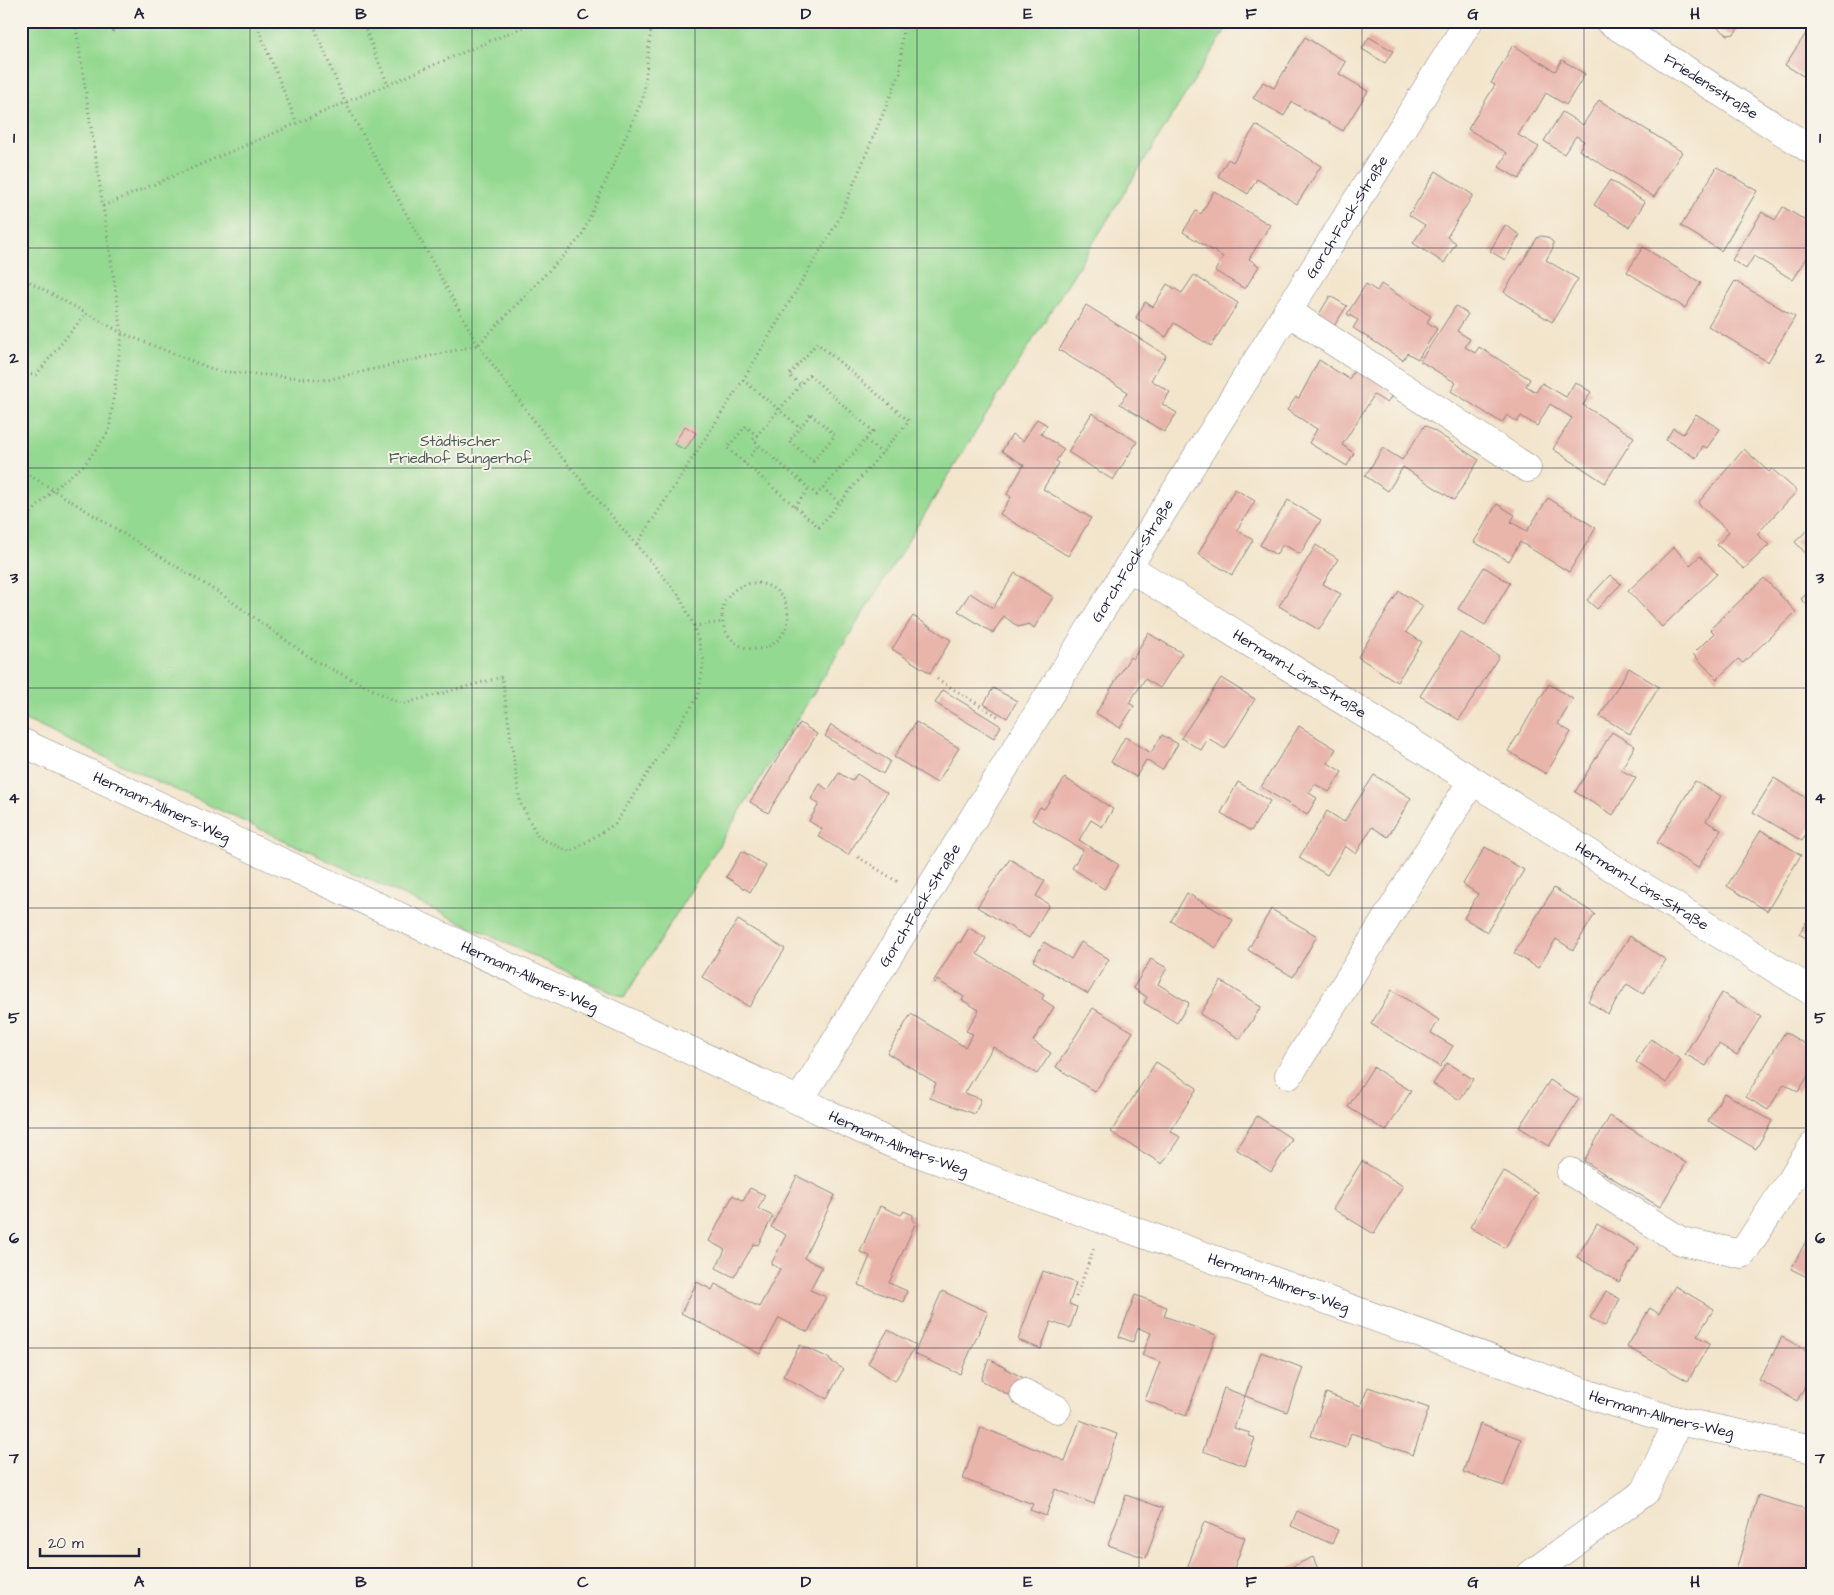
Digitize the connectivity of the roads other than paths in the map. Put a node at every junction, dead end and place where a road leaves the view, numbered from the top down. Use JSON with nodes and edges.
{"nodes":[{"id":1,"x":1469,"y":21,"type":"edge"},
{"id":2,"x":1609,"y":21,"type":"edge"},
{"id":3,"x":1813,"y":151,"type":"edge"},
{"id":4,"x":1287,"y":311,"type":"junction"},
{"id":5,"x":1527,"y":468,"type":"dead end"},
{"id":6,"x":1128,"y":567,"type":"junction"},
{"id":7,"x":21,"y":742,"type":"edge"},
{"id":8,"x":1472,"y":782,"type":"junction"},
{"id":9,"x":1813,"y":992,"type":"edge"},
{"id":10,"x":1289,"y":1075,"type":"dead end"},
{"id":11,"x":799,"y":1101,"type":"junction"},
{"id":12,"x":1813,"y":1146,"type":"edge"},
{"id":13,"x":1571,"y":1172,"type":"dead end"},
{"id":14,"x":1024,"y":1393,"type":"dead end"},
{"id":15,"x":1057,"y":1409,"type":"dead end"},
{"id":16,"x":1678,"y":1421,"type":"junction"},
{"id":17,"x":1813,"y":1449,"type":"edge"},
{"id":18,"x":1530,"y":1574,"type":"edge"}],
"edges":[{"from":1,"to":4,"type":"street","name":"Gorch-Fock-Straße"},
{"from":2,"to":3,"type":"street","name":"Friedensstraße"},
{"from":4,"to":5,"type":"street"},
{"from":4,"to":6,"type":"street","name":"Gorch-Fock-Straße"},
{"from":6,"to":8,"type":"street","name":"Hermann-Löns-Straße"},
{"from":6,"to":11,"type":"street","name":"Gorch-Fock-Straße"},
{"from":7,"to":11,"type":"street","name":"Hermann-Allmers-Weg"},
{"from":8,"to":9,"type":"street","name":"Hermann-Löns-Straße"},
{"from":8,"to":10,"type":"street"},
{"from":11,"to":16,"type":"street","name":"Hermann-Allmers-Weg"},
{"from":12,"to":13,"type":"street"},
{"from":14,"to":15,"type":"street"},
{"from":16,"to":17,"type":"street","name":"Hermann-Allmers-Weg"},
{"from":16,"to":18,"type":"street"}]}
